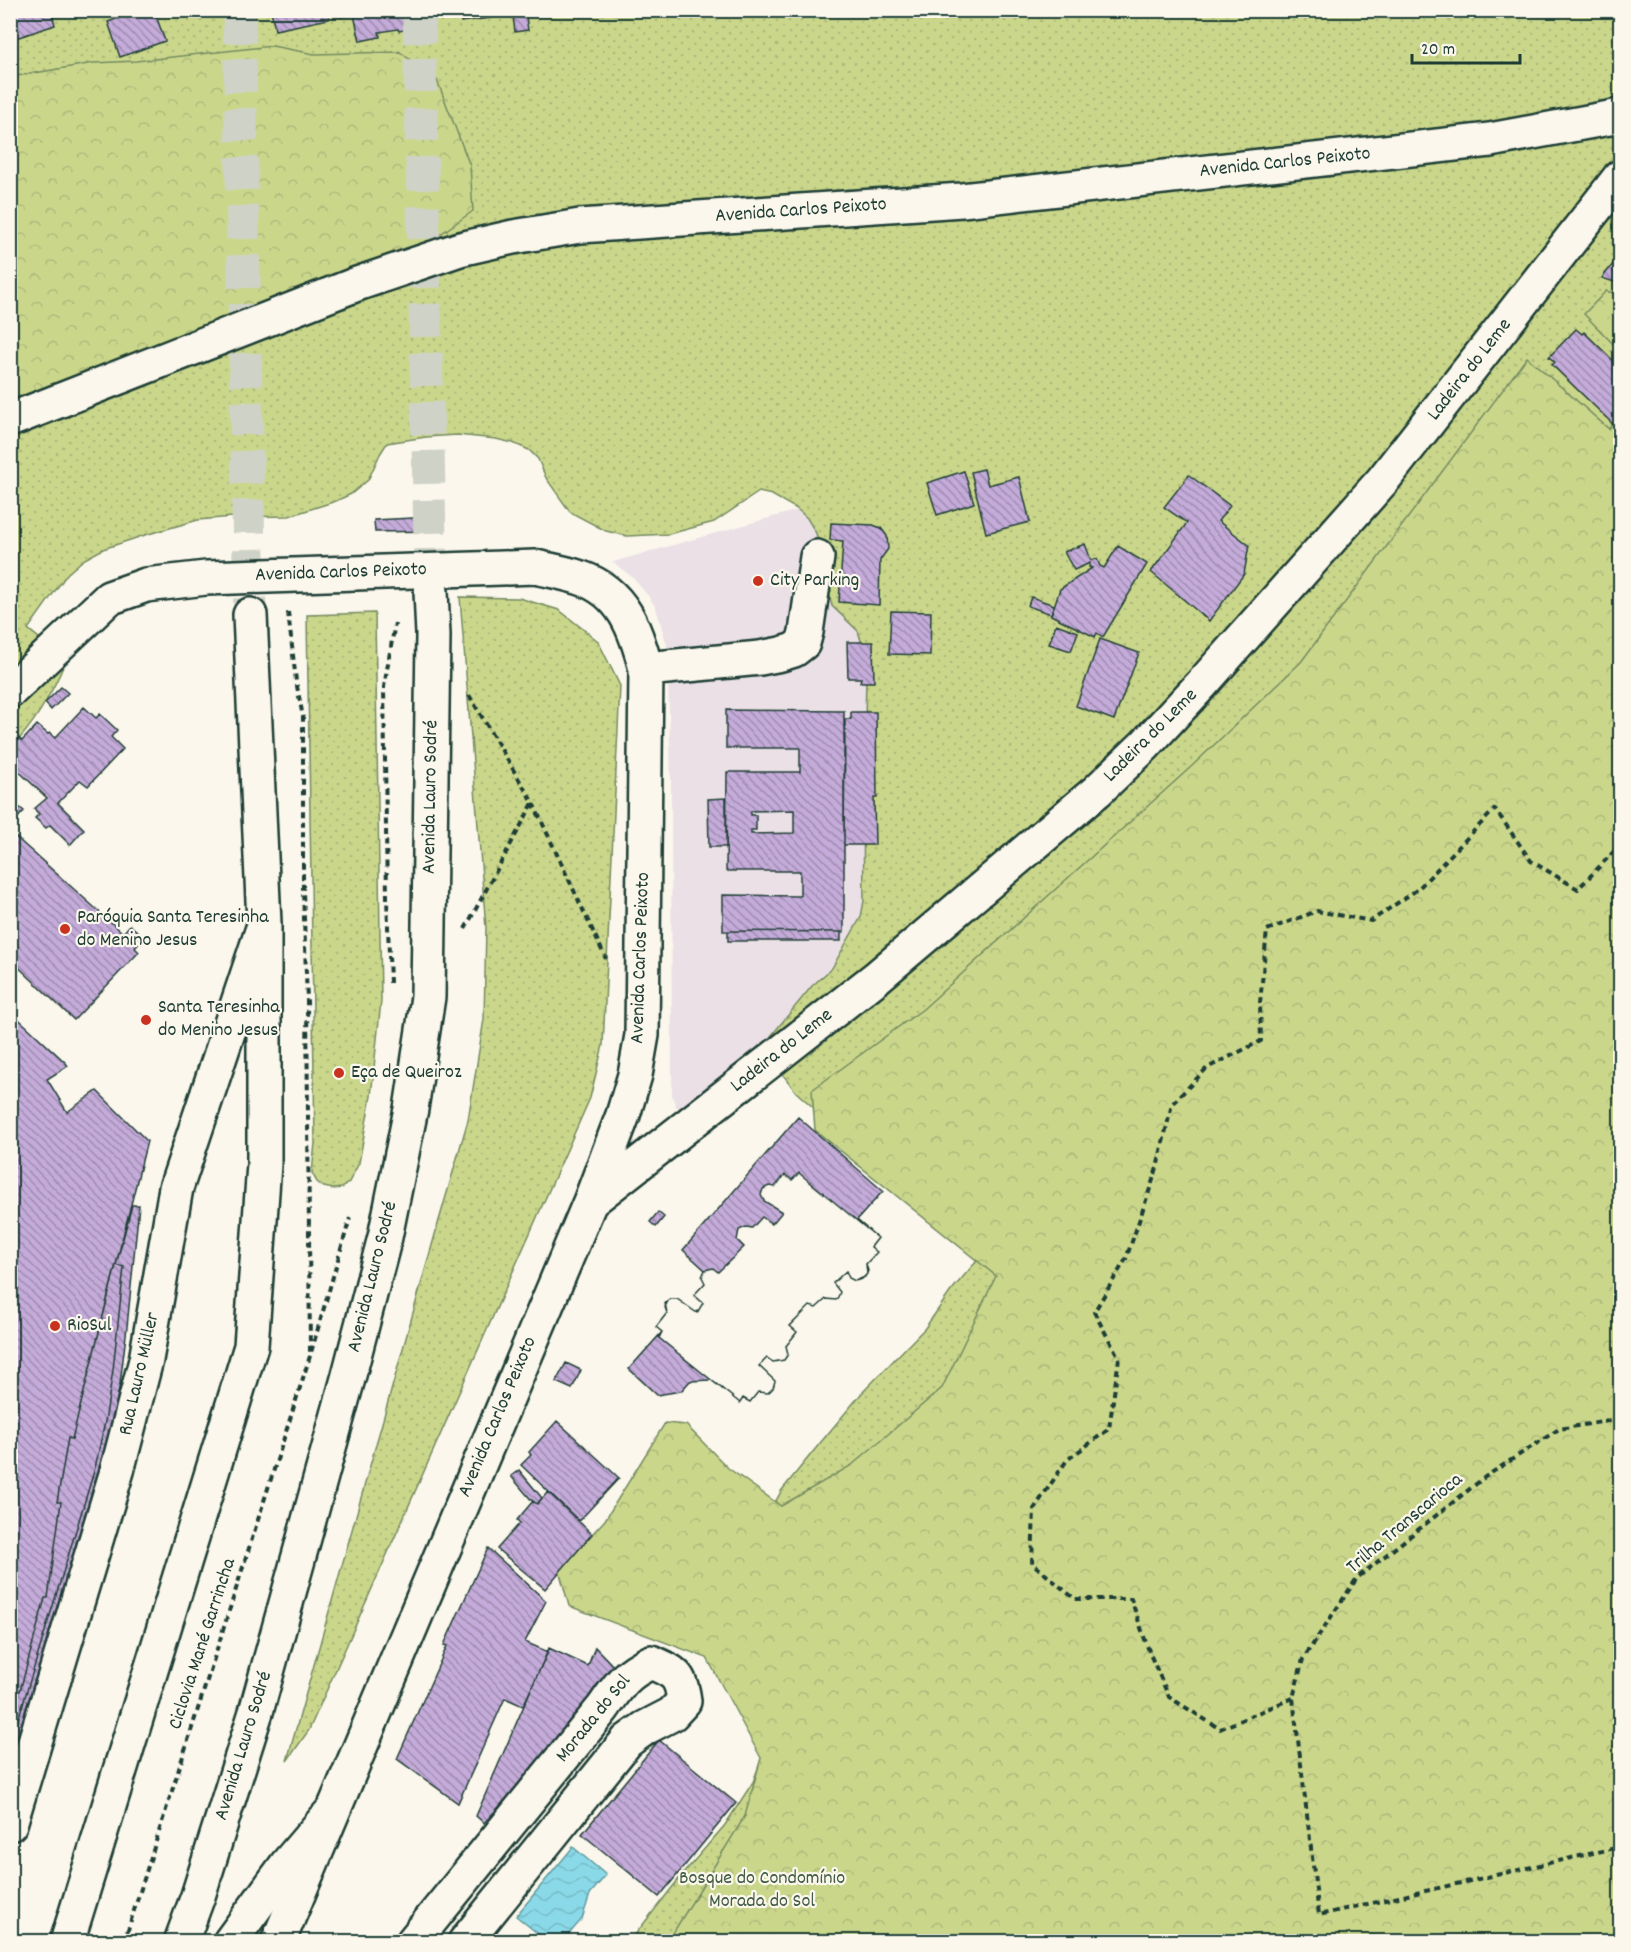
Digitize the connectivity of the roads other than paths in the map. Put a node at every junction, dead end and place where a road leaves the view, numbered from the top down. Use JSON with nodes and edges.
{"nodes":[{"id":1,"x":1620,"y":116,"type":"edge"},
{"id":2,"x":1620,"y":177,"type":"edge"},
{"id":3,"x":10,"y":420,"type":"edge"},
{"id":4,"x":817,"y":557,"type":"dead end"},
{"id":5,"x":431,"y":591,"type":"tunnel mouth"},
{"id":6,"x":250,"y":615,"type":"tunnel mouth"},
{"id":7,"x":646,"y":669,"type":"junction"},
{"id":8,"x":10,"y":691,"type":"edge"},
{"id":9,"x":264,"y":924,"type":"junction"},
{"id":10,"x":590,"y":1202,"type":"junction"},
{"id":11,"x":333,"y":1810,"type":"junction"},
{"id":12,"x":10,"y":1824,"type":"edge"},
{"id":13,"x":67,"y":1941,"type":"edge"},
{"id":14,"x":181,"y":1941,"type":"edge"},
{"id":15,"x":230,"y":1941,"type":"edge"},
{"id":16,"x":278,"y":1941,"type":"edge"},
{"id":17,"x":413,"y":1941,"type":"edge"},
{"id":18,"x":465,"y":1941,"type":"edge"}],
"edges":[{"from":1,"to":3,"type":"main road","name":"Avenida Carlos Peixoto"},
{"from":2,"to":10,"type":"main road","name":"Ladeira do Leme"},
{"from":4,"to":7,"type":"main road"},
{"from":5,"to":14,"type":"main road","name":"Avenida Lauro Sodré"},
{"from":6,"to":9,"type":"main road"},
{"from":7,"to":8,"type":"main road","name":"Avenida Carlos Peixoto"},
{"from":7,"to":10,"type":"main road","name":"Avenida Carlos Peixoto"},
{"from":9,"to":12,"type":"main road","name":"Rua Lauro Müller"},
{"from":9,"to":13,"type":"main road"},
{"from":10,"to":11,"type":"main road","name":"Avenida Carlos Peixoto"},
{"from":11,"to":15,"type":"main road"},
{"from":11,"to":16,"type":"main road","name":"Avenida Carlos Peixoto"},
{"from":17,"to":18,"type":"main road","name":"Morada do Sol"}]}
